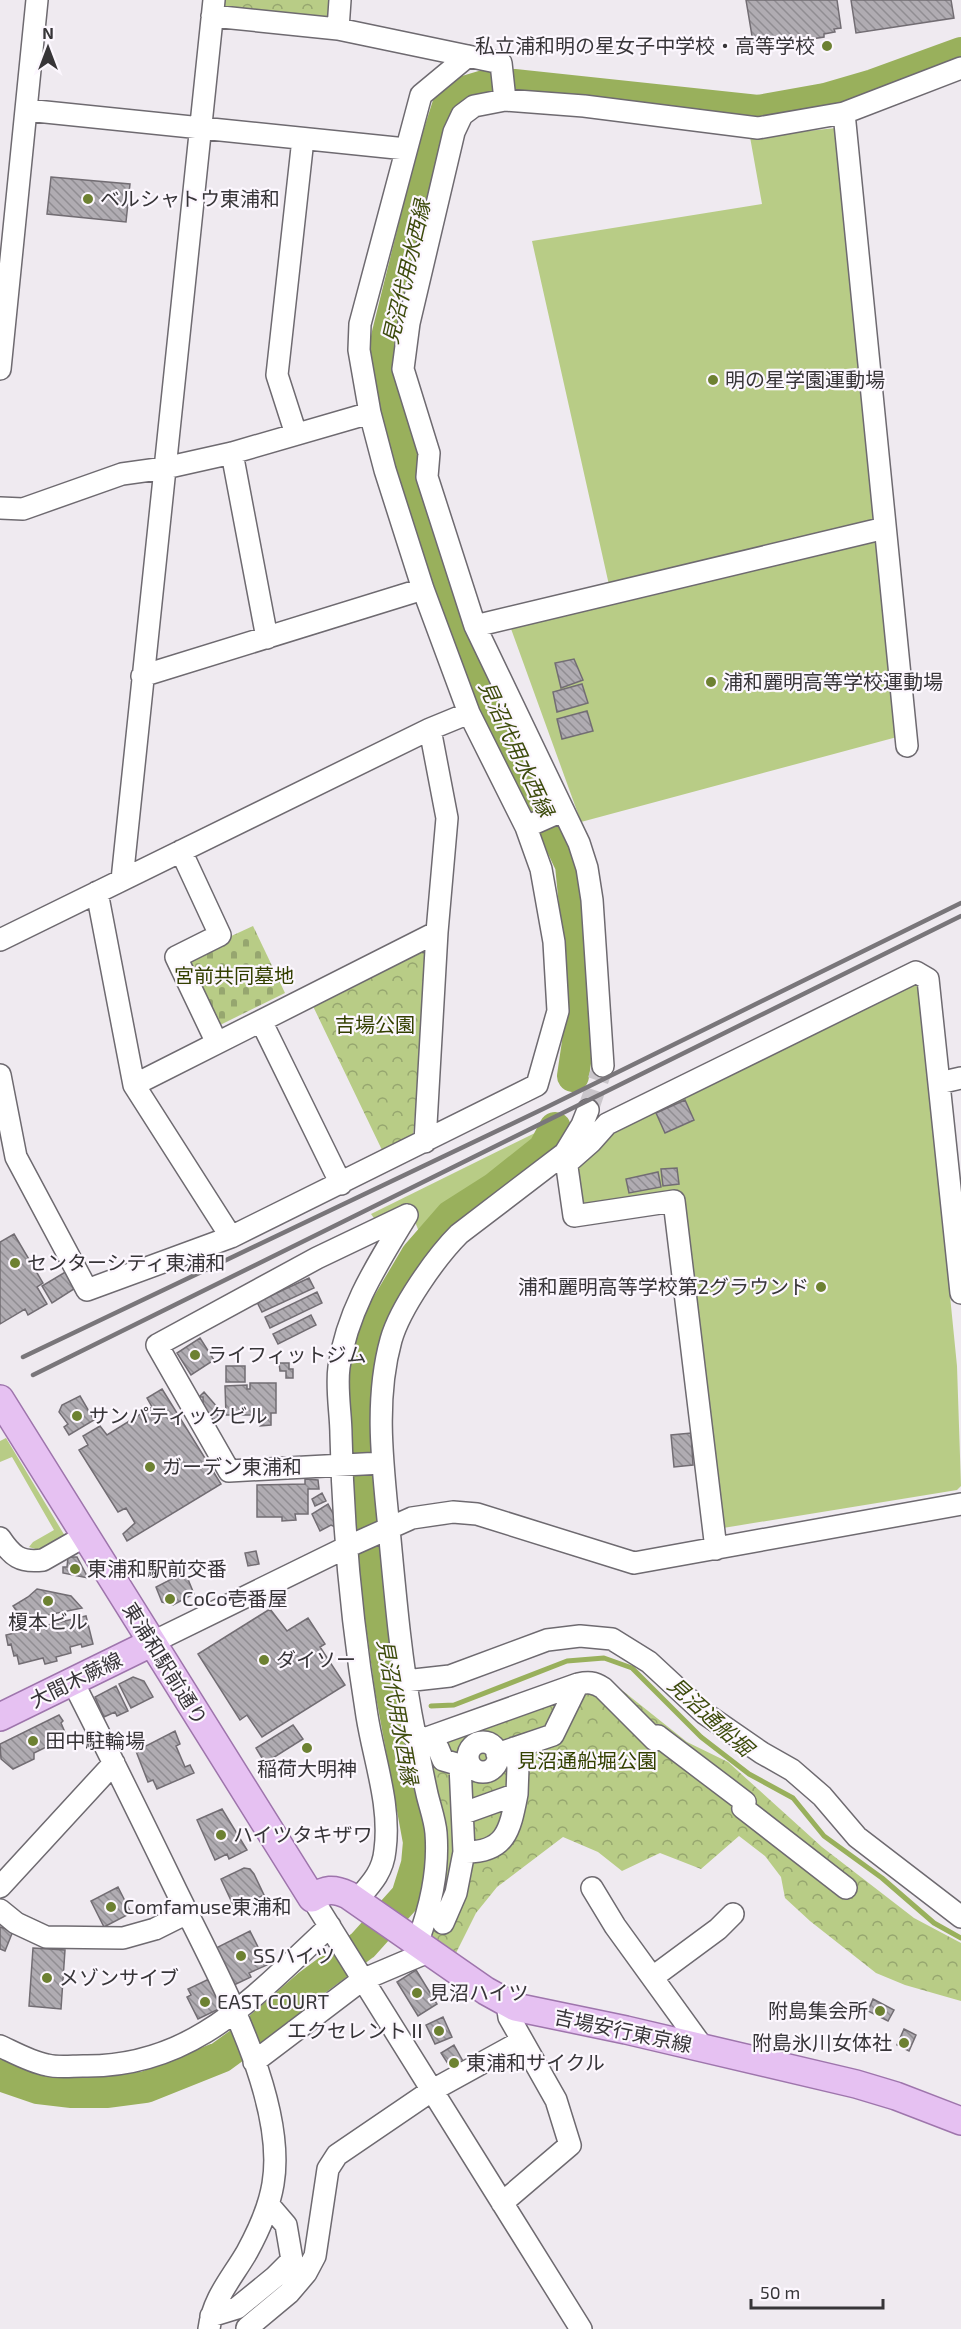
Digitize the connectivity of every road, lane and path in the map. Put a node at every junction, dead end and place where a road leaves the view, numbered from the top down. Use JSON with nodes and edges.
{"nodes":[{"id":1,"x":37,"y":0,"type":"edge"},
{"id":2,"x":340,"y":0,"type":"edge"},
{"id":3,"x":213,"y":8,"type":"edge"},
{"id":4,"x":338,"y":29,"type":"junction"},
{"id":5,"x":468,"y":56,"type":"junction"},
{"id":6,"x":961,"y":68,"type":"edge"},
{"id":7,"x":505,"y":100,"type":"junction"},
{"id":8,"x":26,"y":110,"type":"junction"},
{"id":9,"x":844,"y":113,"type":"junction"},
{"id":10,"x":201,"y":129,"type":"junction"},
{"id":11,"x":303,"y":139,"type":"junction"},
{"id":12,"x":406,"y":149,"type":"junction"},
{"id":13,"x":7,"y":235,"type":"edge"},
{"id":14,"x":0,"y":369,"type":"edge"},
{"id":15,"x":370,"y":413,"type":"junction"},
{"id":16,"x":296,"y":434,"type":"junction"},
{"id":17,"x":232,"y":453,"type":"junction"},
{"id":18,"x":165,"y":468,"type":"junction"},
{"id":19,"x":0,"y":508,"type":"edge"},
{"id":20,"x":885,"y":528,"type":"junction"},
{"id":21,"x":423,"y":590,"type":"junction"},
{"id":22,"x":475,"y":626,"type":"junction"},
{"id":23,"x":267,"y":638,"type":"junction"},
{"id":24,"x":142,"y":676,"type":"junction"},
{"id":25,"x":469,"y":713,"type":"junction"},
{"id":26,"x":430,"y":729,"type":"junction"},
{"id":27,"x":907,"y":746,"type":"dead end"},
{"id":28,"x":562,"y":811,"type":"junction"},
{"id":29,"x":526,"y":826,"type":"junction"},
{"id":30,"x":181,"y":851,"type":"junction"},
{"id":31,"x":122,"y":880,"type":"junction"},
{"id":32,"x":97,"y":892,"type":"junction"},
{"id":33,"x":437,"y":932,"type":"junction"},
{"id":34,"x":0,"y":940,"type":"edge"},
{"id":35,"x":261,"y":1021,"type":"junction"},
{"id":36,"x":217,"y":1043,"type":"junction"},
{"id":37,"x":603,"y":1066,"type":"tunnel mouth"},
{"id":38,"x":0,"y":1075,"type":"edge"},
{"id":39,"x":961,"y":1078,"type":"edge"},
{"id":40,"x":939,"y":1083,"type":"junction"},
{"id":41,"x":134,"y":1085,"type":"junction"},
{"id":42,"x":588,"y":1110,"type":"tunnel mouth"},
{"id":43,"x":425,"y":1142,"type":"junction"},
{"id":44,"x":566,"y":1159,"type":"junction"},
{"id":45,"x":341,"y":1184,"type":"junction"},
{"id":46,"x":231,"y":1237,"type":"junction"},
{"id":47,"x":961,"y":1293,"type":"edge"},
{"id":48,"x":0,"y":1399,"type":"edge"},
{"id":49,"x":7,"y":1426,"type":"edge"},
{"id":50,"x":382,"y":1463,"type":"junction"},
{"id":51,"x":342,"y":1466,"type":"junction"},
{"id":52,"x":961,"y":1504,"type":"edge"},
{"id":53,"x":389,"y":1529,"type":"junction"},
{"id":54,"x":85,"y":1536,"type":"junction"},
{"id":55,"x":0,"y":1538,"type":"edge"},
{"id":56,"x":347,"y":1547,"type":"junction"},
{"id":57,"x":716,"y":1549,"type":"junction"},
{"id":58,"x":151,"y":1643,"type":"junction"},
{"id":59,"x":405,"y":1681,"type":"junction"},
{"id":60,"x":73,"y":1682,"type":"junction"},
{"id":61,"x":578,"y":1684,"type":"junction"},
{"id":62,"x":0,"y":1718,"type":"edge"},
{"id":63,"x":506,"y":1751,"type":"junction"},
{"id":64,"x":114,"y":1763,"type":"junction"},
{"id":65,"x":464,"y":1763,"type":"junction"},
{"id":66,"x":517,"y":1794,"type":"junction"},
{"id":67,"x":464,"y":1813,"type":"junction"},
{"id":68,"x":464,"y":1852,"type":"junction"},
{"id":69,"x":0,"y":1887,"type":"edge"},
{"id":70,"x":592,"y":1888,"type":"dead end"},
{"id":71,"x":846,"y":1888,"type":"dead end"},
{"id":72,"x":312,"y":1898,"type":"junction"},
{"id":73,"x":363,"y":1904,"type":"junction"},
{"id":74,"x":0,"y":1910,"type":"edge"},
{"id":75,"x":187,"y":1913,"type":"junction"},
{"id":76,"x":734,"y":1914,"type":"dead end"},
{"id":77,"x":961,"y":1917,"type":"edge"},
{"id":78,"x":444,"y":1923,"type":"dead end"},
{"id":79,"x":333,"y":1930,"type":"junction"},
{"id":80,"x":415,"y":1942,"type":"junction"},
{"id":81,"x":360,"y":1976,"type":"junction"},
{"id":82,"x":653,"y":1977,"type":"junction"},
{"id":83,"x":507,"y":2003,"type":"junction"},
{"id":84,"x":238,"y":2020,"type":"junction"},
{"id":85,"x":522,"y":2041,"type":"junction"},
{"id":86,"x":0,"y":2046,"type":"edge"},
{"id":87,"x":704,"y":2049,"type":"junction"},
{"id":88,"x":253,"y":2059,"type":"junction"},
{"id":89,"x":431,"y":2091,"type":"junction"},
{"id":90,"x":961,"y":2121,"type":"edge"},
{"id":91,"x":502,"y":2203,"type":"junction"},
{"id":92,"x":268,"y":2204,"type":"junction"},
{"id":93,"x":210,"y":2322,"type":"edge"},
{"id":94,"x":248,"y":2329,"type":"edge"},
{"id":95,"x":581,"y":2329,"type":"edge"}],
"edges":[{"from":1,"to":8,"type":"street"},
{"from":2,"to":4,"type":"street"},
{"from":3,"to":4,"type":"street"},
{"from":3,"to":10,"type":"street"},
{"from":4,"to":5,"type":"street"},
{"from":5,"to":7,"type":"street"},
{"from":5,"to":12,"type":"street"},
{"from":6,"to":9,"type":"street"},
{"from":7,"to":9,"type":"street"},
{"from":7,"to":22,"type":"street"},
{"from":8,"to":10,"type":"street"},
{"from":8,"to":13,"type":"street"},
{"from":9,"to":20,"type":"street"},
{"from":10,"to":11,"type":"street"},
{"from":10,"to":18,"type":"street"},
{"from":11,"to":12,"type":"street"},
{"from":11,"to":16,"type":"street"},
{"from":12,"to":15,"type":"street"},
{"from":13,"to":14,"type":"street"},
{"from":15,"to":16,"type":"street"},
{"from":15,"to":21,"type":"street"},
{"from":16,"to":17,"type":"street"},
{"from":17,"to":18,"type":"street"},
{"from":17,"to":23,"type":"street"},
{"from":18,"to":19,"type":"street"},
{"from":18,"to":24,"type":"street"},
{"from":20,"to":22,"type":"street"},
{"from":20,"to":27,"type":"street"},
{"from":21,"to":23,"type":"street"},
{"from":21,"to":25,"type":"street"},
{"from":22,"to":28,"type":"street"},
{"from":23,"to":24,"type":"street"},
{"from":24,"to":31,"type":"street"},
{"from":25,"to":26,"type":"street"},
{"from":25,"to":29,"type":"street"},
{"from":26,"to":30,"type":"street"},
{"from":26,"to":33,"type":"street"},
{"from":28,"to":29,"type":"street"},
{"from":28,"to":37,"type":"street"},
{"from":29,"to":43,"type":"street"},
{"from":30,"to":31,"type":"street"},
{"from":30,"to":36,"type":"street"},
{"from":31,"to":32,"type":"street"},
{"from":32,"to":34,"type":"street"},
{"from":32,"to":41,"type":"street"},
{"from":33,"to":35,"type":"street"},
{"from":33,"to":43,"type":"street"},
{"from":35,"to":36,"type":"street"},
{"from":35,"to":45,"type":"street"},
{"from":36,"to":41,"type":"street"},
{"from":38,"to":46,"type":"street"},
{"from":39,"to":40,"type":"street"},
{"from":40,"to":44,"type":"street"},
{"from":40,"to":47,"type":"street"},
{"from":41,"to":46,"type":"street"},
{"from":42,"to":44,"type":"street"},
{"from":43,"to":45,"type":"street"},
{"from":44,"to":50,"type":"street"},
{"from":44,"to":57,"type":"street"},
{"from":45,"to":46,"type":"street"},
{"from":48,"to":49,"type":"main road","name":"東浦和駅前通り"},
{"from":49,"to":54,"type":"main road","name":"東浦和駅前通り"},
{"from":50,"to":51,"type":"street"},
{"from":50,"to":53,"type":"street"},
{"from":51,"to":51,"type":"street"},
{"from":51,"to":56,"type":"street"},
{"from":52,"to":57,"type":"street"},
{"from":53,"to":56,"type":"street"},
{"from":53,"to":57,"type":"street"},
{"from":53,"to":59,"type":"street"},
{"from":54,"to":55,"type":"street"},
{"from":54,"to":58,"type":"main road","name":"東浦和駅前通り"},
{"from":56,"to":58,"type":"street"},
{"from":56,"to":73,"type":"street"},
{"from":58,"to":60,"type":"main road","name":"大間木蕨線"},
{"from":58,"to":72,"type":"main road","name":"東浦和駅前通り"},
{"from":59,"to":77,"type":"street"},
{"from":59,"to":80,"type":"street"},
{"from":60,"to":62,"type":"main road","name":"大間木蕨線"},
{"from":60,"to":64,"type":"street"},
{"from":61,"to":63,"type":"street"},
{"from":61,"to":65,"type":"street"},
{"from":61,"to":71,"type":"street"},
{"from":63,"to":65,"type":"street"},
{"from":63,"to":66,"type":"street"},
{"from":64,"to":69,"type":"street"},
{"from":64,"to":75,"type":"street"},
{"from":65,"to":67,"type":"street"},
{"from":66,"to":67,"type":"street"},
{"from":66,"to":68,"type":"street"},
{"from":67,"to":68,"type":"street"},
{"from":68,"to":78,"type":"street"},
{"from":70,"to":82,"type":"street"},
{"from":72,"to":73,"type":"main road","name":"吉場安行東京線"},
{"from":72,"to":79,"type":"street"},
{"from":73,"to":80,"type":"main road","name":"吉場安行東京線"},
{"from":74,"to":75,"type":"street"},
{"from":75,"to":84,"type":"street"},
{"from":76,"to":82,"type":"street"},
{"from":79,"to":81,"type":"street"},
{"from":79,"to":84,"type":"street"},
{"from":80,"to":81,"type":"street"},
{"from":80,"to":83,"type":"main road","name":"吉場安行東京線"},
{"from":81,"to":88,"type":"street"},
{"from":81,"to":89,"type":"street"},
{"from":82,"to":87,"type":"street"},
{"from":83,"to":85,"type":"street"},
{"from":83,"to":87,"type":"main road","name":"吉場安行東京線"},
{"from":84,"to":86,"type":"street"},
{"from":84,"to":88,"type":"street"},
{"from":85,"to":89,"type":"street"},
{"from":85,"to":91,"type":"street"},
{"from":87,"to":90,"type":"main road","name":"吉場安行東京線"},
{"from":88,"to":92,"type":"street"},
{"from":89,"to":91,"type":"street"},
{"from":89,"to":94,"type":"street"},
{"from":91,"to":95,"type":"street"},
{"from":92,"to":93,"type":"street"},
{"from":92,"to":93,"type":"street"},
{"from":93,"to":94,"type":"street"}]}
